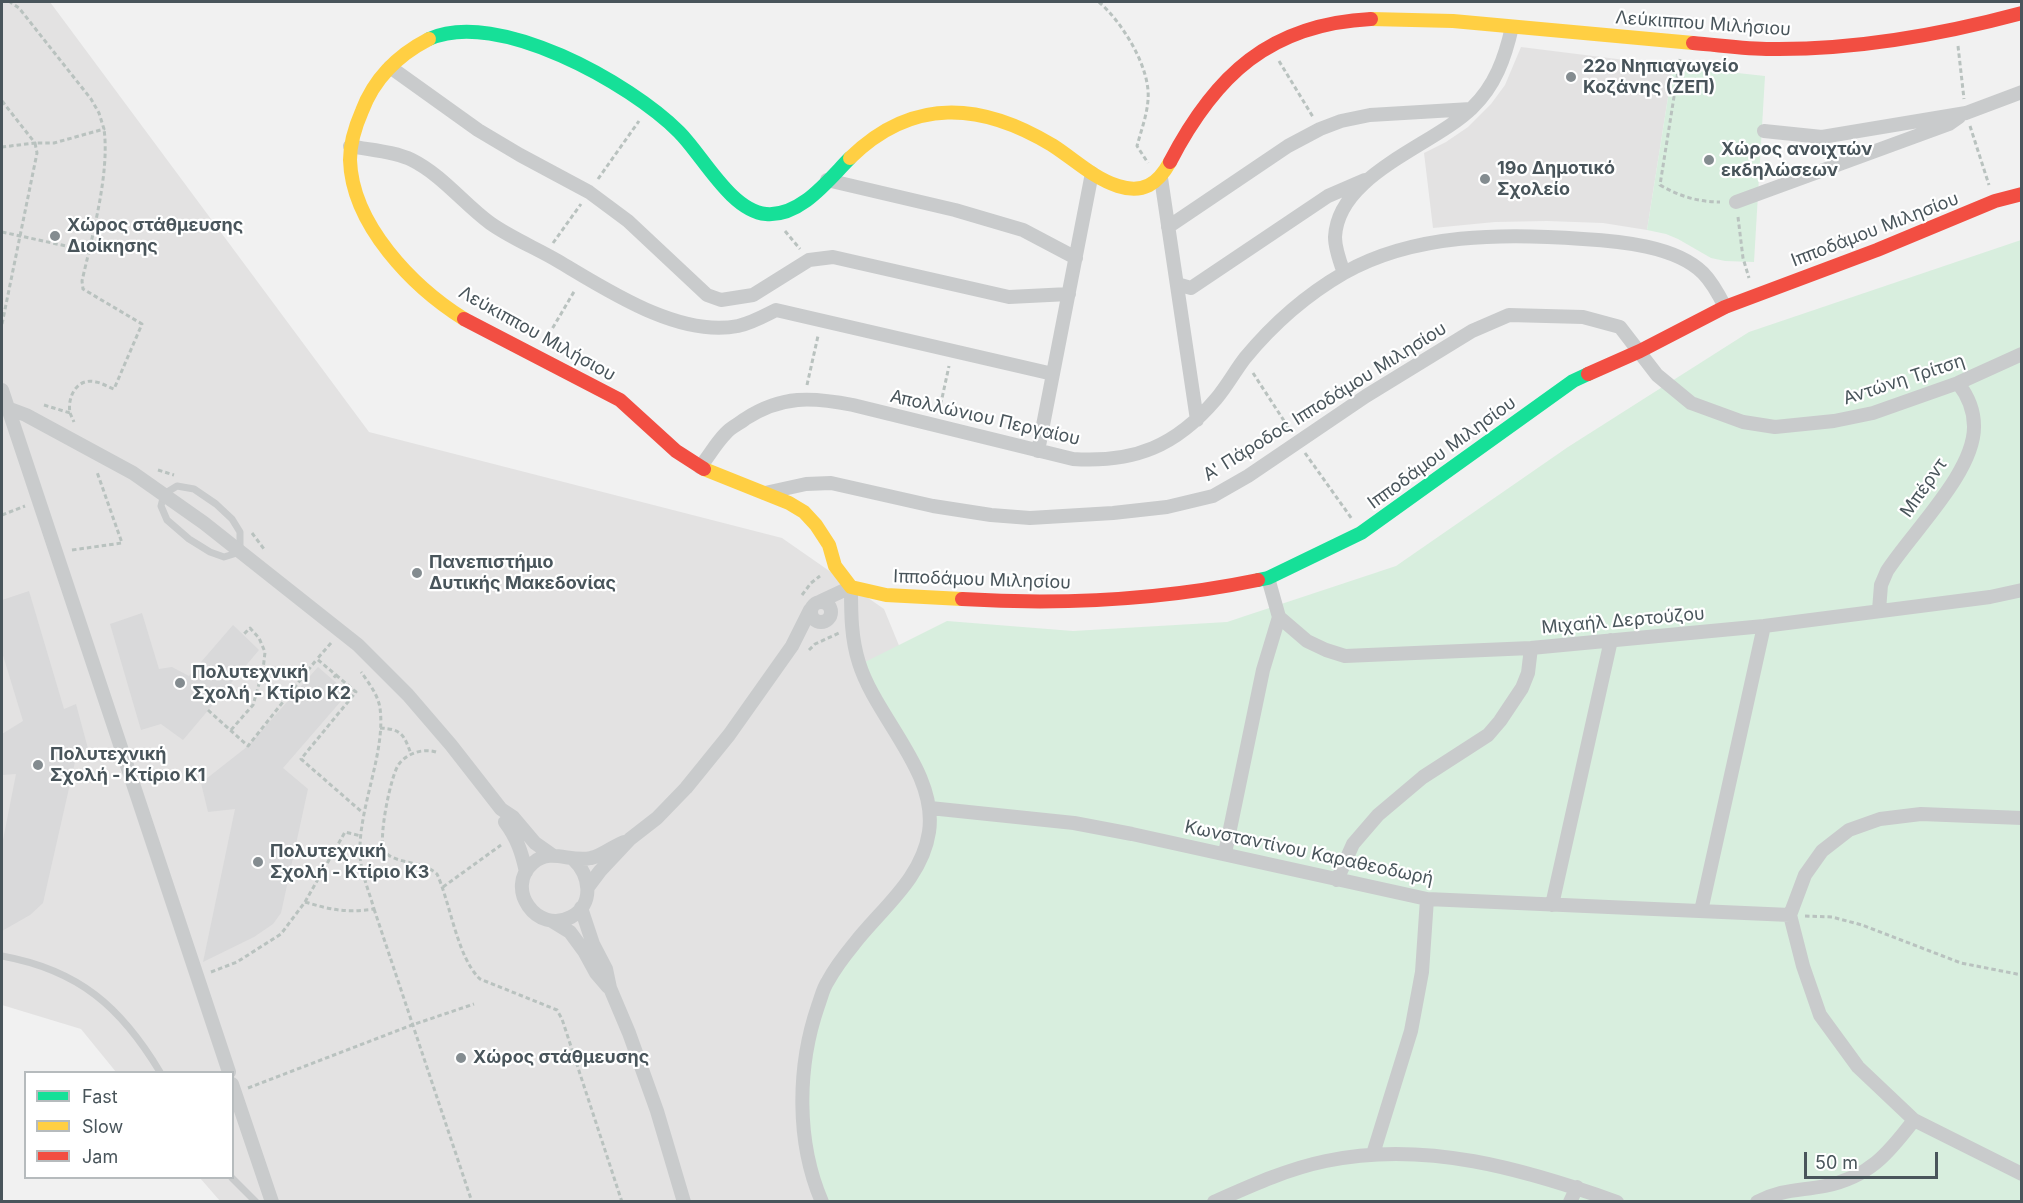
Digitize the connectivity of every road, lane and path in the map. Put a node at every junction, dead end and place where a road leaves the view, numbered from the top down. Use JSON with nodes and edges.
{"nodes":[{"id":1,"x":10,"y":2,"type":"edge"},
{"id":2,"x":1099,"y":2,"type":"edge"},
{"id":3,"x":2022,"y":13,"type":"edge"},
{"id":4,"x":1512,"y":27,"type":"junction"},
{"id":5,"x":1682,"y":42,"type":"junction"},
{"id":6,"x":1269,"y":45,"type":"junction"},
{"id":7,"x":390,"y":67,"type":"junction"},
{"id":8,"x":2022,"y":92,"type":"edge"},
{"id":9,"x":2,"y":101,"type":"edge"},
{"id":10,"x":649,"y":107,"type":"junction"},
{"id":11,"x":1471,"y":109,"type":"junction"},
{"id":12,"x":1966,"y":113,"type":"junction"},
{"id":13,"x":104,"y":129,"type":"junction"},
{"id":14,"x":1320,"y":129,"type":"junction"},
{"id":15,"x":1764,"y":131,"type":"dead end"},
{"id":16,"x":35,"y":143,"type":"junction"},
{"id":17,"x":350,"y":146,"type":"junction"},
{"id":18,"x":2,"y":147,"type":"edge"},
{"id":19,"x":1092,"y":173,"type":"junction"},
{"id":20,"x":1373,"y":177,"type":"junction"},
{"id":21,"x":1161,"y":178,"type":"junction"},
{"id":22,"x":827,"y":180,"type":"junction"},
{"id":23,"x":589,"y":192,"type":"junction"},
{"id":24,"x":2022,"y":194,"type":"edge"},
{"id":25,"x":1736,"y":202,"type":"junction"},
{"id":26,"x":772,"y":214,"type":"junction"},
{"id":27,"x":1168,"y":227,"type":"junction"},
{"id":28,"x":2,"y":232,"type":"edge"},
{"id":29,"x":21,"y":236,"type":"junction"},
{"id":30,"x":89,"y":251,"type":"junction"},
{"id":31,"x":546,"y":254,"type":"junction"},
{"id":32,"x":1076,"y":258,"type":"junction"},
{"id":33,"x":1743,"y":258,"type":"dead end"},
{"id":34,"x":808,"y":260,"type":"junction"},
{"id":35,"x":1344,"y":273,"type":"junction"},
{"id":36,"x":583,"y":276,"type":"junction"},
{"id":37,"x":1177,"y":284,"type":"junction"},
{"id":38,"x":1069,"y":294,"type":"junction"},
{"id":39,"x":1725,"y":307,"type":"junction"},
{"id":40,"x":821,"y":321,"type":"junction"},
{"id":41,"x":2,"y":324,"type":"edge"},
{"id":42,"x":952,"y":351,"type":"junction"},
{"id":43,"x":1640,"y":351,"type":"junction"},
{"id":44,"x":2022,"y":354,"type":"edge"},
{"id":45,"x":537,"y":356,"type":"junction"},
{"id":46,"x":1053,"y":375,"type":"junction"},
{"id":47,"x":1958,"y":383,"type":"junction"},
{"id":48,"x":2,"y":390,"type":"edge"},
{"id":49,"x":804,"y":398,"type":"junction"},
{"id":50,"x":39,"y":404,"type":"dead end"},
{"id":51,"x":5,"y":407,"type":"edge"},
{"id":52,"x":1197,"y":420,"type":"junction"},
{"id":53,"x":936,"y":425,"type":"junction"},
{"id":54,"x":1038,"y":451,"type":"junction"},
{"id":55,"x":95,"y":467,"type":"dead end"},
{"id":56,"x":700,"y":467,"type":"junction"},
{"id":57,"x":765,"y":493,"type":"junction"},
{"id":58,"x":164,"y":494,"type":"junction"},
{"id":59,"x":39,"y":502,"type":"junction"},
{"id":60,"x":2,"y":515,"type":"edge"},
{"id":61,"x":55,"y":552,"type":"junction"},
{"id":62,"x":240,"y":552,"type":"junction"},
{"id":63,"x":835,"y":566,"type":"junction"},
{"id":64,"x":1268,"y":578,"type":"junction"},
{"id":65,"x":851,"y":587,"type":"junction"},
{"id":66,"x":2022,"y":590,"type":"edge"},
{"id":67,"x":800,"y":599,"type":"dead end"},
{"id":68,"x":816,"y":606,"type":"junction"},
{"id":69,"x":1879,"y":610,"type":"junction"},
{"id":70,"x":1279,"y":617,"type":"junction"},
{"id":71,"x":825,"y":620,"type":"junction"},
{"id":72,"x":1764,"y":626,"type":"junction"},
{"id":73,"x":243,"y":635,"type":"dead end"},
{"id":74,"x":323,"y":636,"type":"dead end"},
{"id":75,"x":1611,"y":640,"type":"junction"},
{"id":76,"x":792,"y":646,"type":"junction"},
{"id":77,"x":1531,"y":648,"type":"junction"},
{"id":78,"x":317,"y":659,"type":"junction"},
{"id":79,"x":357,"y":667,"type":"dead end"},
{"id":80,"x":336,"y":675,"type":"junction"},
{"id":81,"x":332,"y":680,"type":"dead end"},
{"id":82,"x":208,"y":710,"type":"dead end"},
{"id":83,"x":380,"y":728,"type":"junction"},
{"id":84,"x":231,"y":730,"type":"junction"},
{"id":85,"x":411,"y":754,"type":"junction"},
{"id":86,"x":440,"y":755,"type":"dead end"},
{"id":87,"x":930,"y":808,"type":"junction"},
{"id":88,"x":501,"y":809,"type":"junction"},
{"id":89,"x":364,"y":814,"type":"junction"},
{"id":90,"x":2022,"y":818,"type":"edge"},
{"id":91,"x":514,"y":835,"type":"junction"},
{"id":92,"x":361,"y":836,"type":"junction"},
{"id":93,"x":630,"y":839,"type":"junction"},
{"id":94,"x":1225,"y":853,"type":"junction"},
{"id":95,"x":552,"y":855,"type":"junction"},
{"id":96,"x":573,"y":860,"type":"junction"},
{"id":97,"x":526,"y":872,"type":"junction"},
{"id":98,"x":1337,"y":880,"type":"junction"},
{"id":99,"x":443,"y":887,"type":"junction"},
{"id":100,"x":588,"y":887,"type":"junction"},
{"id":101,"x":1427,"y":899,"type":"junction"},
{"id":102,"x":304,"y":902,"type":"junction"},
{"id":103,"x":1552,"y":905,"type":"junction"},
{"id":104,"x":581,"y":908,"type":"junction"},
{"id":105,"x":374,"y":909,"type":"junction"},
{"id":106,"x":1701,"y":911,"type":"junction"},
{"id":107,"x":1790,"y":915,"type":"junction"},
{"id":108,"x":552,"y":921,"type":"junction"},
{"id":109,"x":2,"y":956,"type":"edge"},
{"id":110,"x":2022,"y":975,"type":"edge"},
{"id":111,"x":197,"y":976,"type":"junction"},
{"id":112,"x":610,"y":988,"type":"junction"},
{"id":113,"x":474,"y":1004,"type":"dead end"},
{"id":114,"x":412,"y":1024,"type":"junction"},
{"id":115,"x":159,"y":1071,"type":"edge"},
{"id":116,"x":229,"y":1071,"type":"edge"},
{"id":117,"x":234,"y":1088,"type":"edge"},
{"id":118,"x":1914,"y":1120,"type":"junction"},
{"id":119,"x":1373,"y":1154,"type":"junction"},
{"id":120,"x":2022,"y":1174,"type":"edge"},
{"id":121,"x":233,"y":1179,"type":"edge"},
{"id":122,"x":1577,"y":1187,"type":"junction"},
{"id":123,"x":256,"y":1202,"type":"edge"},
{"id":124,"x":272,"y":1202,"type":"edge"},
{"id":125,"x":472,"y":1202,"type":"edge"},
{"id":126,"x":622,"y":1202,"type":"edge"},
{"id":127,"x":684,"y":1202,"type":"edge"},
{"id":128,"x":822,"y":1202,"type":"edge"},
{"id":129,"x":1214,"y":1202,"type":"edge"},
{"id":130,"x":1570,"y":1202,"type":"edge"},
{"id":131,"x":1617,"y":1202,"type":"edge"},
{"id":132,"x":1757,"y":1202,"type":"edge"}],
"edges":[{"from":1,"to":13,"type":"path"},
{"from":2,"to":21,"type":"path"},
{"from":3,"to":5,"type":"street","name":"Λεύκιππου Μιλήσιου"},
{"from":4,"to":5,"type":"street","name":"Λεύκιππου Μιλήσιου"},
{"from":4,"to":6,"type":"street","name":"Λεύκιππου Μιλήσιου"},
{"from":4,"to":11,"type":"street"},
{"from":5,"to":25,"type":"path"},
{"from":6,"to":14,"type":"path"},
{"from":6,"to":21,"type":"street","name":"Λεύκιππου Μιλήσιου"},
{"from":7,"to":10,"type":"street","name":"Λεύκιππου Μιλήσιου"},
{"from":7,"to":17,"type":"street","name":"Λεύκιππου Μιλήσιου"},
{"from":7,"to":23,"type":"street"},
{"from":8,"to":12,"type":"street"},
{"from":9,"to":16,"type":"path"},
{"from":10,"to":23,"type":"path"},
{"from":10,"to":26,"type":"street","name":"Λεύκιππου Μιλήσιου"},
{"from":11,"to":14,"type":"street"},
{"from":11,"to":20,"type":"street"},
{"from":12,"to":15,"type":"street"},
{"from":12,"to":25,"type":"street"},
{"from":13,"to":16,"type":"path"},
{"from":13,"to":30,"type":"path"},
{"from":14,"to":27,"type":"street"},
{"from":16,"to":18,"type":"path"},
{"from":16,"to":29,"type":"path"},
{"from":17,"to":31,"type":"street"},
{"from":17,"to":45,"type":"street","name":"Λεύκιππου Μιλήσιου"},
{"from":19,"to":21,"type":"street"},
{"from":19,"to":22,"type":"street"},
{"from":19,"to":32,"type":"street"},
{"from":20,"to":35,"type":"street"},
{"from":20,"to":37,"type":"street"},
{"from":21,"to":27,"type":"street"},
{"from":22,"to":26,"type":"street"},
{"from":22,"to":32,"type":"street"},
{"from":23,"to":31,"type":"path"},
{"from":23,"to":34,"type":"street"},
{"from":24,"to":39,"type":"street","name":"Ιπποδάμου Μιλησίου"},
{"from":25,"to":33,"type":"path"},
{"from":26,"to":34,"type":"path"},
{"from":27,"to":37,"type":"street"},
{"from":28,"to":29,"type":"path"},
{"from":29,"to":30,"type":"path"},
{"from":29,"to":41,"type":"path"},
{"from":30,"to":50,"type":"path"},
{"from":31,"to":36,"type":"street"},
{"from":32,"to":38,"type":"street"},
{"from":34,"to":38,"type":"street"},
{"from":35,"to":39,"type":"street","name":"Απολλώνιου Περγαίου"},
{"from":35,"to":52,"type":"street","name":"Απολλώνιου Περγαίου"},
{"from":36,"to":40,"type":"street"},
{"from":36,"to":45,"type":"path"},
{"from":37,"to":52,"type":"street"},
{"from":38,"to":46,"type":"street"},
{"from":39,"to":43,"type":"street","name":"Ιπποδάμου Μιλησίου"},
{"from":40,"to":42,"type":"street"},
{"from":40,"to":49,"type":"path"},
{"from":42,"to":46,"type":"street"},
{"from":42,"to":53,"type":"path"},
{"from":43,"to":47,"type":"street","name":"Αντώνη Τρίτση"},
{"from":43,"to":57,"type":"street","name":"Α' Πάροδος Ιπποδάμου Μιλησίου"},
{"from":43,"to":64,"type":"street","name":"Ιπποδάμου Μιλησίου"},
{"from":44,"to":47,"type":"street","name":"Αντώνη Τρίτση"},
{"from":45,"to":56,"type":"street","name":"Λεύκιππου Μιλήσιου"},
{"from":46,"to":54,"type":"street"},
{"from":47,"to":69,"type":"street","name":"Μπέρντ"},
{"from":48,"to":51,"type":"street"},
{"from":49,"to":53,"type":"street","name":"Απολλώνιου Περγαίου"},
{"from":49,"to":56,"type":"street","name":"Απολλώνιου Περγαίου"},
{"from":51,"to":58,"type":"street"},
{"from":51,"to":59,"type":"street"},
{"from":52,"to":54,"type":"street","name":"Απολλώνιου Περγαίου"},
{"from":53,"to":54,"type":"street","name":"Απολλώνιου Περγαίου"},
{"from":55,"to":61,"type":"path"},
{"from":56,"to":57,"type":"street","name":"Λεύκιππου Μιλήσιου"},
{"from":57,"to":63,"type":"street","name":"Λεύκιππου Μιλήσιου"},
{"from":58,"to":62,"type":"street"},
{"from":58,"to":62,"type":"lane"},
{"from":58,"to":62,"type":"lane"},
{"from":59,"to":60,"type":"path"},
{"from":59,"to":61,"type":"street"},
{"from":61,"to":111,"type":"street"},
{"from":62,"to":88,"type":"street"},
{"from":63,"to":65,"type":"street","name":"Λεύκιππου Μιλήσιου"},
{"from":63,"to":67,"type":"path"},
{"from":64,"to":65,"type":"street","name":"Ιπποδάμου Μιλησίου"},
{"from":64,"to":70,"type":"street"},
{"from":65,"to":68,"type":"street"},
{"from":65,"to":71,"type":"street"},
{"from":65,"to":87,"type":"street"},
{"from":66,"to":69,"type":"street","name":"Μιχαήλ Δερτούζου"},
{"from":68,"to":71,"type":"street"},
{"from":68,"to":76,"type":"street"},
{"from":69,"to":72,"type":"street","name":"Μιχαήλ Δερτούζου"},
{"from":70,"to":77,"type":"street","name":"Μιχαήλ Δερτούζου"},
{"from":70,"to":94,"type":"street"},
{"from":71,"to":76,"type":"street"},
{"from":72,"to":75,"type":"street","name":"Μιχαήλ Δερτούζου"},
{"from":72,"to":106,"type":"street"},
{"from":73,"to":84,"type":"path"},
{"from":74,"to":78,"type":"path"},
{"from":75,"to":77,"type":"street","name":"Μιχαήλ Δερτούζου"},
{"from":75,"to":103,"type":"street"},
{"from":76,"to":93,"type":"street"},
{"from":77,"to":98,"type":"street"},
{"from":78,"to":80,"type":"path"},
{"from":78,"to":84,"type":"path"},
{"from":79,"to":83,"type":"path"},
{"from":80,"to":81,"type":"path"},
{"from":80,"to":89,"type":"path"},
{"from":82,"to":84,"type":"path"},
{"from":83,"to":85,"type":"path"},
{"from":83,"to":89,"type":"path"},
{"from":85,"to":86,"type":"path"},
{"from":85,"to":99,"type":"path"},
{"from":87,"to":94,"type":"street","name":"Κωνσταντίνου Καραθεοδωρή"},
{"from":87,"to":128,"type":"street"},
{"from":88,"to":91,"type":"street"},
{"from":88,"to":95,"type":"street"},
{"from":89,"to":92,"type":"path"},
{"from":90,"to":107,"type":"street"},
{"from":91,"to":97,"type":"street"},
{"from":91,"to":99,"type":"path"},
{"from":92,"to":102,"type":"path"},
{"from":92,"to":105,"type":"path"},
{"from":93,"to":96,"type":"street"},
{"from":93,"to":100,"type":"street"},
{"from":94,"to":98,"type":"street","name":"Κωνσταντίνου Καραθεοδωρή"},
{"from":95,"to":96,"type":"street"},
{"from":95,"to":97,"type":"street"},
{"from":96,"to":100,"type":"street"},
{"from":97,"to":108,"type":"street"},
{"from":98,"to":101,"type":"street","name":"Κωνσταντίνου Καραθεοδωρή"},
{"from":99,"to":126,"type":"path"},
{"from":100,"to":104,"type":"street"},
{"from":101,"to":103,"type":"street","name":"Κωνσταντίνου Καραθεοδωρή"},
{"from":101,"to":119,"type":"street"},
{"from":102,"to":105,"type":"path"},
{"from":102,"to":111,"type":"path"},
{"from":103,"to":106,"type":"street","name":"Κωνσταντίνου Καραθεοδωρή"},
{"from":104,"to":108,"type":"street"},
{"from":104,"to":112,"type":"street"},
{"from":105,"to":114,"type":"path"},
{"from":106,"to":107,"type":"street","name":"Κωνσταντίνου Καραθεοδωρή"},
{"from":107,"to":110,"type":"path"},
{"from":107,"to":118,"type":"street"},
{"from":108,"to":112,"type":"street"},
{"from":109,"to":115,"type":"lane"},
{"from":111,"to":116,"type":"street"},
{"from":112,"to":127,"type":"street"},
{"from":113,"to":114,"type":"path"},
{"from":114,"to":117,"type":"path"},
{"from":114,"to":125,"type":"path"},
{"from":117,"to":124,"type":"street"},
{"from":118,"to":120,"type":"street"},
{"from":118,"to":132,"type":"street"},
{"from":119,"to":122,"type":"street"},
{"from":119,"to":129,"type":"street"},
{"from":121,"to":123,"type":"lane"},
{"from":122,"to":130,"type":"street"},
{"from":122,"to":131,"type":"street"}]}
